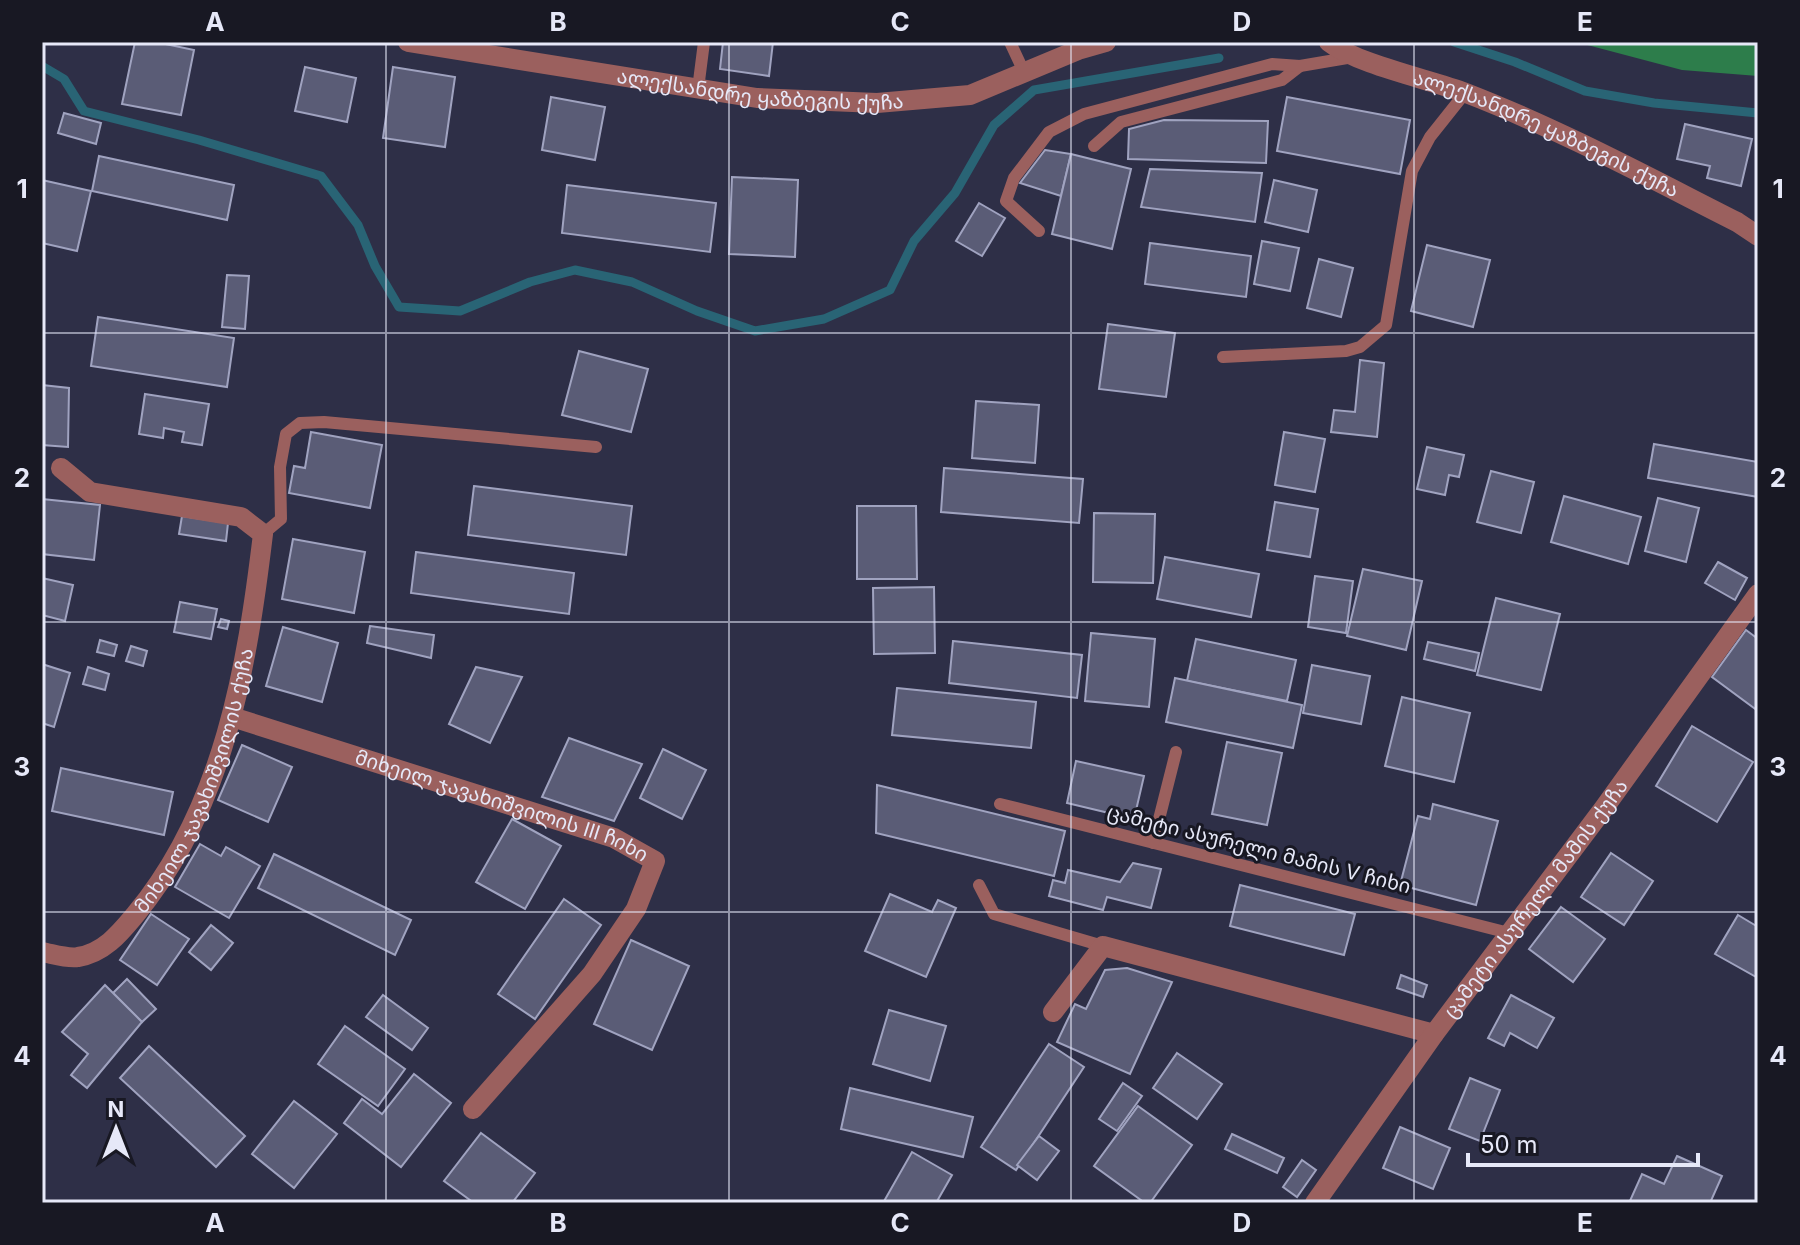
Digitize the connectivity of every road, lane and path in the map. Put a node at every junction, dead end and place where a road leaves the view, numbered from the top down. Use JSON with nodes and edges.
{"nodes":[{"id":1,"x":408,"y":42,"type":"edge"},
{"id":2,"x":704,"y":42,"type":"edge"},
{"id":3,"x":1010,"y":42,"type":"edge"},
{"id":4,"x":1106,"y":42,"type":"edge"},
{"id":5,"x":1341,"y":49,"type":"edge"},
{"id":6,"x":1300,"y":66,"type":"junction"},
{"id":7,"x":1024,"y":72,"type":"junction"},
{"id":8,"x":698,"y":89,"type":"junction"},
{"id":9,"x":1465,"y":93,"type":"junction"},
{"id":10,"x":1094,"y":146,"type":"dead end"},
{"id":11,"x":1039,"y":231,"type":"dead end"},
{"id":12,"x":1758,"y":236,"type":"edge"},
{"id":13,"x":1223,"y":357,"type":"dead end"},
{"id":14,"x":596,"y":447,"type":"dead end"},
{"id":15,"x":61,"y":468,"type":"dead end"},
{"id":16,"x":263,"y":534,"type":"junction"},
{"id":17,"x":1758,"y":594,"type":"edge"},
{"id":18,"x":232,"y":717,"type":"junction"},
{"id":19,"x":1176,"y":752,"type":"dead end"},
{"id":20,"x":1000,"y":804,"type":"dead end"},
{"id":21,"x":1153,"y":843,"type":"junction"},
{"id":22,"x":979,"y":885,"type":"dead end"},
{"id":23,"x":1509,"y":933,"type":"junction"},
{"id":24,"x":1103,"y":946,"type":"junction"},
{"id":25,"x":42,"y":952,"type":"edge"},
{"id":26,"x":1053,"y":1012,"type":"dead end"},
{"id":27,"x":1434,"y":1034,"type":"junction"},
{"id":28,"x":473,"y":1109,"type":"dead end"},
{"id":29,"x":1315,"y":1203,"type":"edge"}],
"edges":[{"from":1,"to":8,"type":"street","name":"ალექსანდრე ყაზბეგის ქუჩა"},
{"from":2,"to":8,"type":"lane"},
{"from":3,"to":7,"type":"lane"},
{"from":4,"to":7,"type":"street","name":"ალექსანდრე ყაზბეგის ქუჩა"},
{"from":5,"to":6,"type":"lane"},
{"from":5,"to":9,"type":"street","name":"ალექსანდრე ყაზბეგის ქუჩა"},
{"from":6,"to":10,"type":"lane"},
{"from":6,"to":11,"type":"lane"},
{"from":7,"to":8,"type":"street","name":"ალექსანდრე ყაზბეგის ქუჩა"},
{"from":9,"to":12,"type":"street","name":"ალექსანდრე ყაზბეგის ქუჩა"},
{"from":9,"to":13,"type":"lane"},
{"from":14,"to":16,"type":"lane","name":"მიხეილ ჯავახიშვილის ქუჩა"},
{"from":15,"to":16,"type":"street"},
{"from":16,"to":18,"type":"street","name":"მიხეილ ჯავახიშვილის ქუჩა"},
{"from":17,"to":23,"type":"street","name":"ცამეტი ასურელი მამის ქუჩა"},
{"from":18,"to":25,"type":"street","name":"მიხეილ ჯავახიშვილის ქუჩა"},
{"from":18,"to":28,"type":"street","name":"მიხეილ ჯავახიშვილის III ჩიხი"},
{"from":19,"to":21,"type":"lane"},
{"from":20,"to":21,"type":"lane","name":"ცამეტი ასურელი მამის V ჩიხი"},
{"from":21,"to":23,"type":"lane","name":"ცამეტი ასურელი მამის V ჩიხი"},
{"from":22,"to":24,"type":"lane"},
{"from":23,"to":27,"type":"street","name":"ცამეტი ასურელი მამის ქუჩა"},
{"from":24,"to":26,"type":"street"},
{"from":24,"to":27,"type":"street"},
{"from":27,"to":29,"type":"street","name":"ცამეტი ასურელი მამის ქუჩა"}]}
